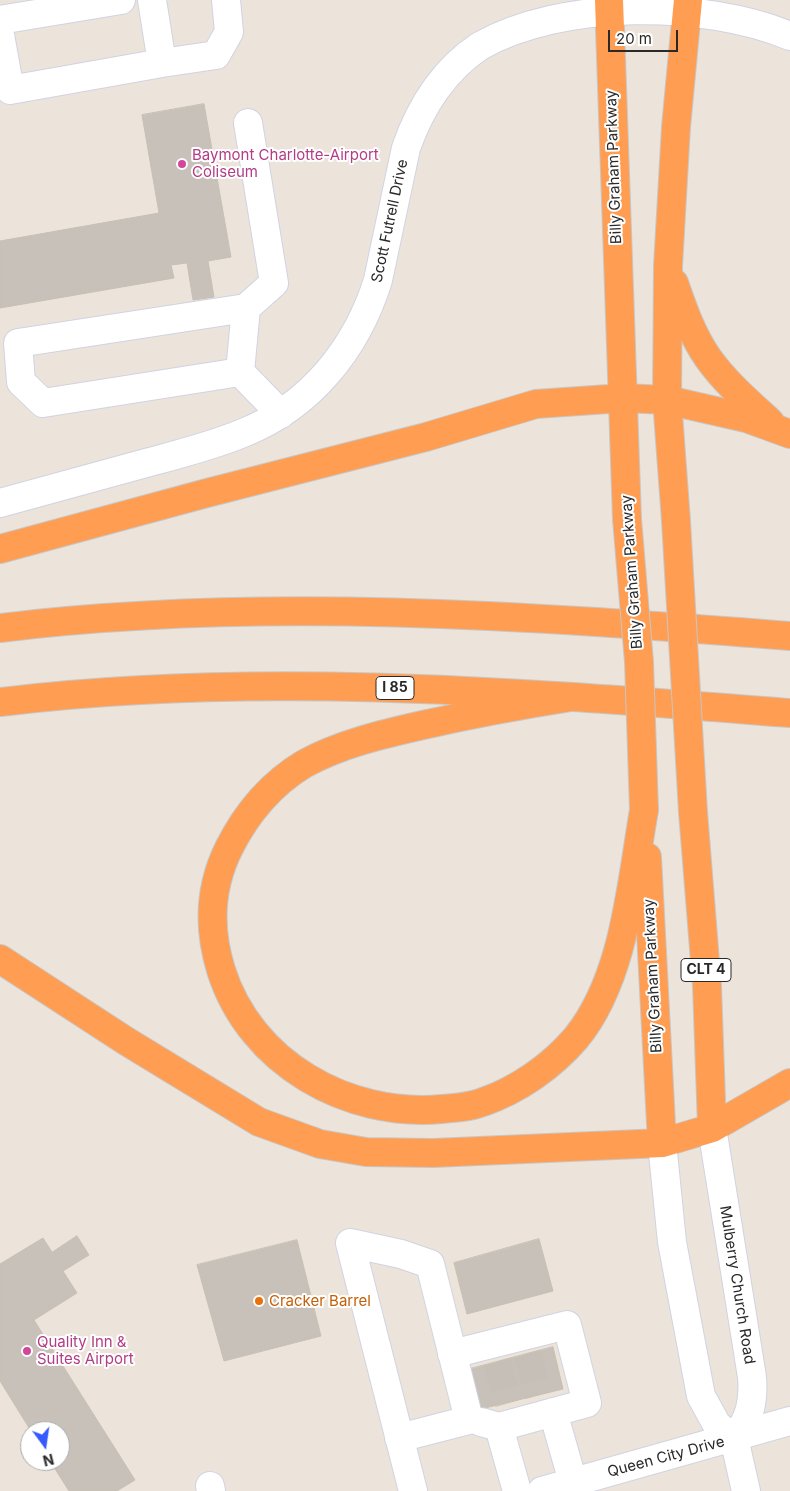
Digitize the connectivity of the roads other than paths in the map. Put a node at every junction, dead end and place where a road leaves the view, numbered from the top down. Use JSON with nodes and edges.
{"nodes":[{"id":1,"x":121,"y":0,"type":"edge"},
{"id":2,"x":152,"y":0,"type":"edge"},
{"id":3,"x":226,"y":0,"type":"edge"},
{"id":4,"x":609,"y":3,"type":"edge"},
{"id":5,"x":687,"y":4,"type":"edge"},
{"id":6,"x":0,"y":20,"type":"edge"},
{"id":7,"x":0,"y":35,"type":"edge"},
{"id":8,"x":790,"y":36,"type":"edge"},
{"id":9,"x":162,"y":63,"type":"junction"},
{"id":10,"x":248,"y":123,"type":"dead end"},
{"id":11,"x":668,"y":266,"type":"junction"},
{"id":12,"x":246,"y":308,"type":"junction"},
{"id":13,"x":240,"y":372,"type":"junction"},
{"id":14,"x":624,"y":398,"type":"junction"},
{"id":15,"x":667,"y":400,"type":"junction"},
{"id":16,"x":281,"y":414,"type":"junction"},
{"id":17,"x":784,"y":431,"type":"edge"},
{"id":18,"x":0,"y":503,"type":"edge"},
{"id":19,"x":0,"y":549,"type":"edge"},
{"id":20,"x":0,"y":628,"type":"edge"},
{"id":21,"x":790,"y":636,"type":"edge"},
{"id":22,"x":571,"y":698,"type":"junction"},
{"id":23,"x":0,"y":702,"type":"edge"},
{"id":24,"x":790,"y":713,"type":"edge"},
{"id":25,"x":644,"y":810,"type":"junction"},
{"id":26,"x":0,"y":959,"type":"edge"},
{"id":27,"x":790,"y":1083,"type":"edge"},
{"id":28,"x":712,"y":1128,"type":"junction"},
{"id":29,"x":662,"y":1143,"type":"junction"},
{"id":30,"x":452,"y":1354,"type":"junction"},
{"id":31,"x":545,"y":1407,"type":"junction"},
{"id":32,"x":507,"y":1417,"type":"junction"},
{"id":33,"x":469,"y":1420,"type":"junction"},
{"id":34,"x":790,"y":1422,"type":"edge"},
{"id":35,"x":399,"y":1438,"type":"junction"},
{"id":36,"x":734,"y":1438,"type":"junction"},
{"id":37,"x":573,"y":1482,"type":"junction"},
{"id":38,"x":413,"y":1491,"type":"edge"},
{"id":39,"x":517,"y":1491,"type":"edge"},
{"id":40,"x":542,"y":1491,"type":"edge"},
{"id":41,"x":746,"y":1491,"type":"edge"}],
"edges":[{"from":1,"to":6,"type":"street"},
{"from":2,"to":9,"type":"street"},
{"from":3,"to":9,"type":"street"},
{"from":4,"to":5,"type":"street","name":"Scott Futrell Drive"},
{"from":4,"to":14,"type":"highway","name":"Billy Graham Parkway"},
{"from":4,"to":16,"type":"street","name":"Scott Futrell Drive"},
{"from":5,"to":8,"type":"street","name":"Scott Futrell Drive"},
{"from":5,"to":11,"type":"highway"},
{"from":7,"to":9,"type":"street"},
{"from":10,"to":12,"type":"street"},
{"from":11,"to":15,"type":"highway"},
{"from":11,"to":17,"type":"highway"},
{"from":12,"to":13,"type":"street"},
{"from":12,"to":13,"type":"street"},
{"from":13,"to":16,"type":"street"},
{"from":14,"to":15,"type":"highway"},
{"from":14,"to":19,"type":"highway"},
{"from":14,"to":25,"type":"highway","name":"Billy Graham Parkway","bridge":true},
{"from":15,"to":17,"type":"highway"},
{"from":15,"to":28,"type":"highway","number":"CLT 4","bridge":true},
{"from":16,"to":18,"type":"street","name":"Scott Futrell Drive"},
{"from":20,"to":21,"type":"highway"},
{"from":22,"to":23,"type":"highway","number":"I 85"},
{"from":22,"to":24,"type":"highway","number":"I 85"},
{"from":22,"to":25,"type":"highway"},
{"from":25,"to":29,"type":"highway","name":"Billy Graham Parkway"},
{"from":26,"to":29,"type":"highway"},
{"from":27,"to":28,"type":"highway"},
{"from":28,"to":29,"type":"highway"},
{"from":28,"to":36,"type":"street","name":"Mulberry Church Road"},
{"from":29,"to":36,"type":"street"},
{"from":30,"to":31,"type":"street"},
{"from":30,"to":33,"type":"street"},
{"from":30,"to":35,"type":"street"},
{"from":31,"to":32,"type":"street"},
{"from":31,"to":37,"type":"street"},
{"from":32,"to":33,"type":"street"},
{"from":32,"to":39,"type":"street"},
{"from":33,"to":35,"type":"street"},
{"from":34,"to":36,"type":"street","name":"Queen City Drive"},
{"from":35,"to":38,"type":"street"},
{"from":36,"to":37,"type":"street","name":"Queen City Drive"},
{"from":36,"to":41,"type":"street"},
{"from":37,"to":40,"type":"street","name":"Queen City Drive"}]}
